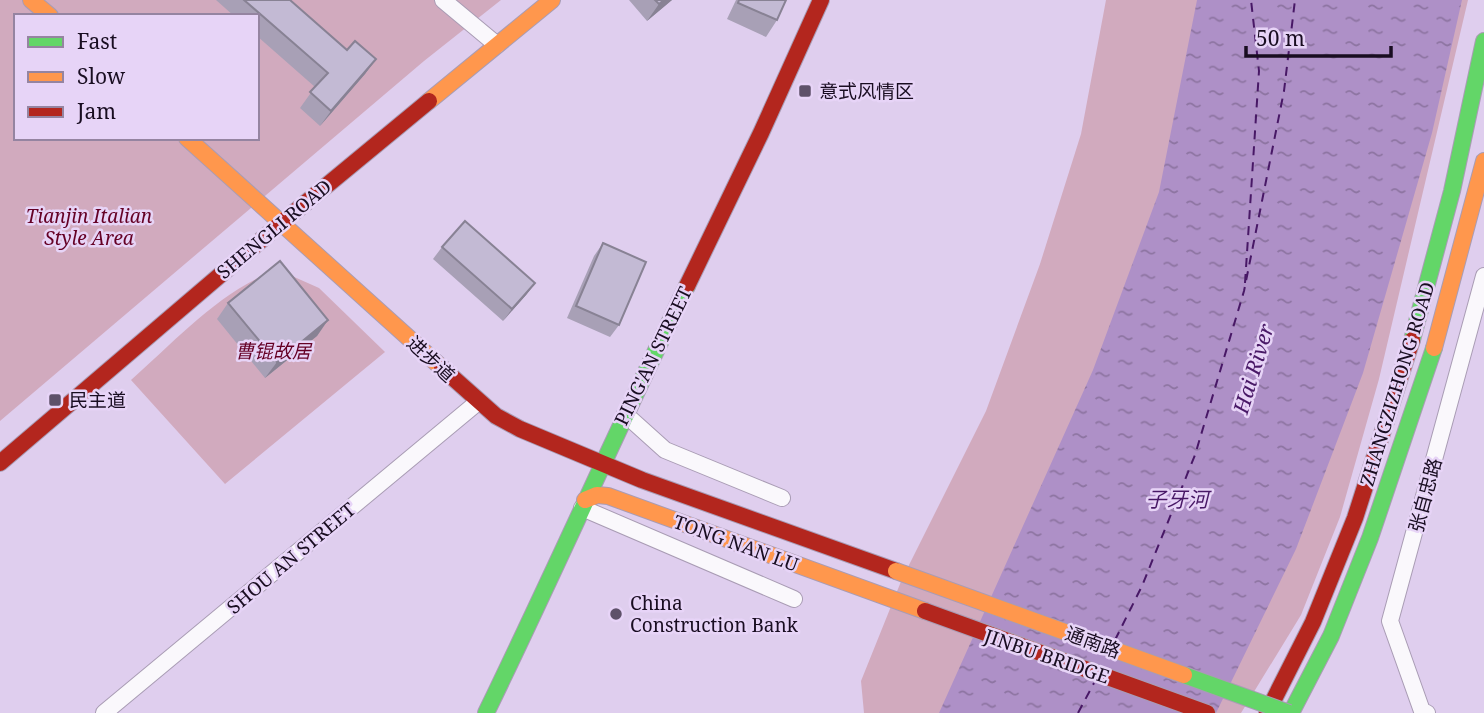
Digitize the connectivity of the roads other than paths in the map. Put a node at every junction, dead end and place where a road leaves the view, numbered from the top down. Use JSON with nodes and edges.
{"nodes":[{"id":1,"x":31,"y":0,"type":"edge"},
{"id":2,"x":443,"y":0,"type":"edge"},
{"id":3,"x":552,"y":0,"type":"edge"},
{"id":4,"x":821,"y":0,"type":"edge"},
{"id":5,"x":48,"y":14,"type":"edge"},
{"id":6,"x":1484,"y":41,"type":"edge"},
{"id":7,"x":497,"y":46,"type":"junction"},
{"id":8,"x":189,"y":140,"type":"edge"},
{"id":9,"x":1484,"y":161,"type":"edge"},
{"id":10,"x":280,"y":224,"type":"junction"},
{"id":11,"x":1484,"y":276,"type":"edge"},
{"id":12,"x":478,"y":402,"type":"junction"},
{"id":13,"x":625,"y":414,"type":"junction"},
{"id":14,"x":0,"y":463,"type":"edge"},
{"id":15,"x":602,"y":464,"type":"junction"},
{"id":16,"x":782,"y":498,"type":"dead end"},
{"id":17,"x":584,"y":504,"type":"junction"},
{"id":18,"x":896,"y":571,"type":"joint"},
{"id":19,"x":794,"y":599,"type":"dead end"},
{"id":20,"x":887,"y":599,"type":"joint"},
{"id":21,"x":1424,"y":712,"type":"edge"},
{"id":22,"x":104,"y":713,"type":"edge"},
{"id":23,"x":486,"y":713,"type":"edge"},
{"id":24,"x":1207,"y":713,"type":"edge"},
{"id":25,"x":1267,"y":713,"type":"edge"},
{"id":26,"x":1290,"y":713,"type":"edge"}],
"edges":[{"from":1,"to":5,"type":"main road"},
{"from":2,"to":7,"type":"street"},
{"from":3,"to":7,"type":"main road","name":"SHENGLI ROAD"},
{"from":4,"to":13,"type":"main road","name":"PING'AN STREET"},
{"from":6,"to":25,"type":"main road","name":"ZHANGZIZHONG ROAD"},
{"from":7,"to":10,"type":"main road","name":"SHENGLI ROAD"},
{"from":8,"to":10,"type":"main road","name":"进步道"},
{"from":9,"to":26,"type":"main road","name":"ZHANGZIZHONG ROAD"},
{"from":10,"to":12,"type":"main road","name":"进步道"},
{"from":10,"to":14,"type":"main road","name":"SHENGLI ROAD"},
{"from":11,"to":21,"type":"street","name":"张自忠路"},
{"from":12,"to":15,"type":"main road","name":"进步道"},
{"from":12,"to":22,"type":"street","name":"SHOU AN STREET"},
{"from":13,"to":15,"type":"main road","name":"PING'AN STREET"},
{"from":13,"to":16,"type":"street"},
{"from":15,"to":17,"type":"main road","name":"PING'AN STREET"},
{"from":15,"to":18,"type":"main road","name":"TONG NAN LU"},
{"from":17,"to":19,"type":"street"},
{"from":17,"to":20,"type":"main road","name":"TONG NAN LU"},
{"from":17,"to":23,"type":"main road","name":"PING'AN STREET"},
{"from":18,"to":26,"type":"main road","name":"通南路","bridge":true},
{"from":20,"to":24,"type":"main road","name":"JINBU BRIDGE"}]}
